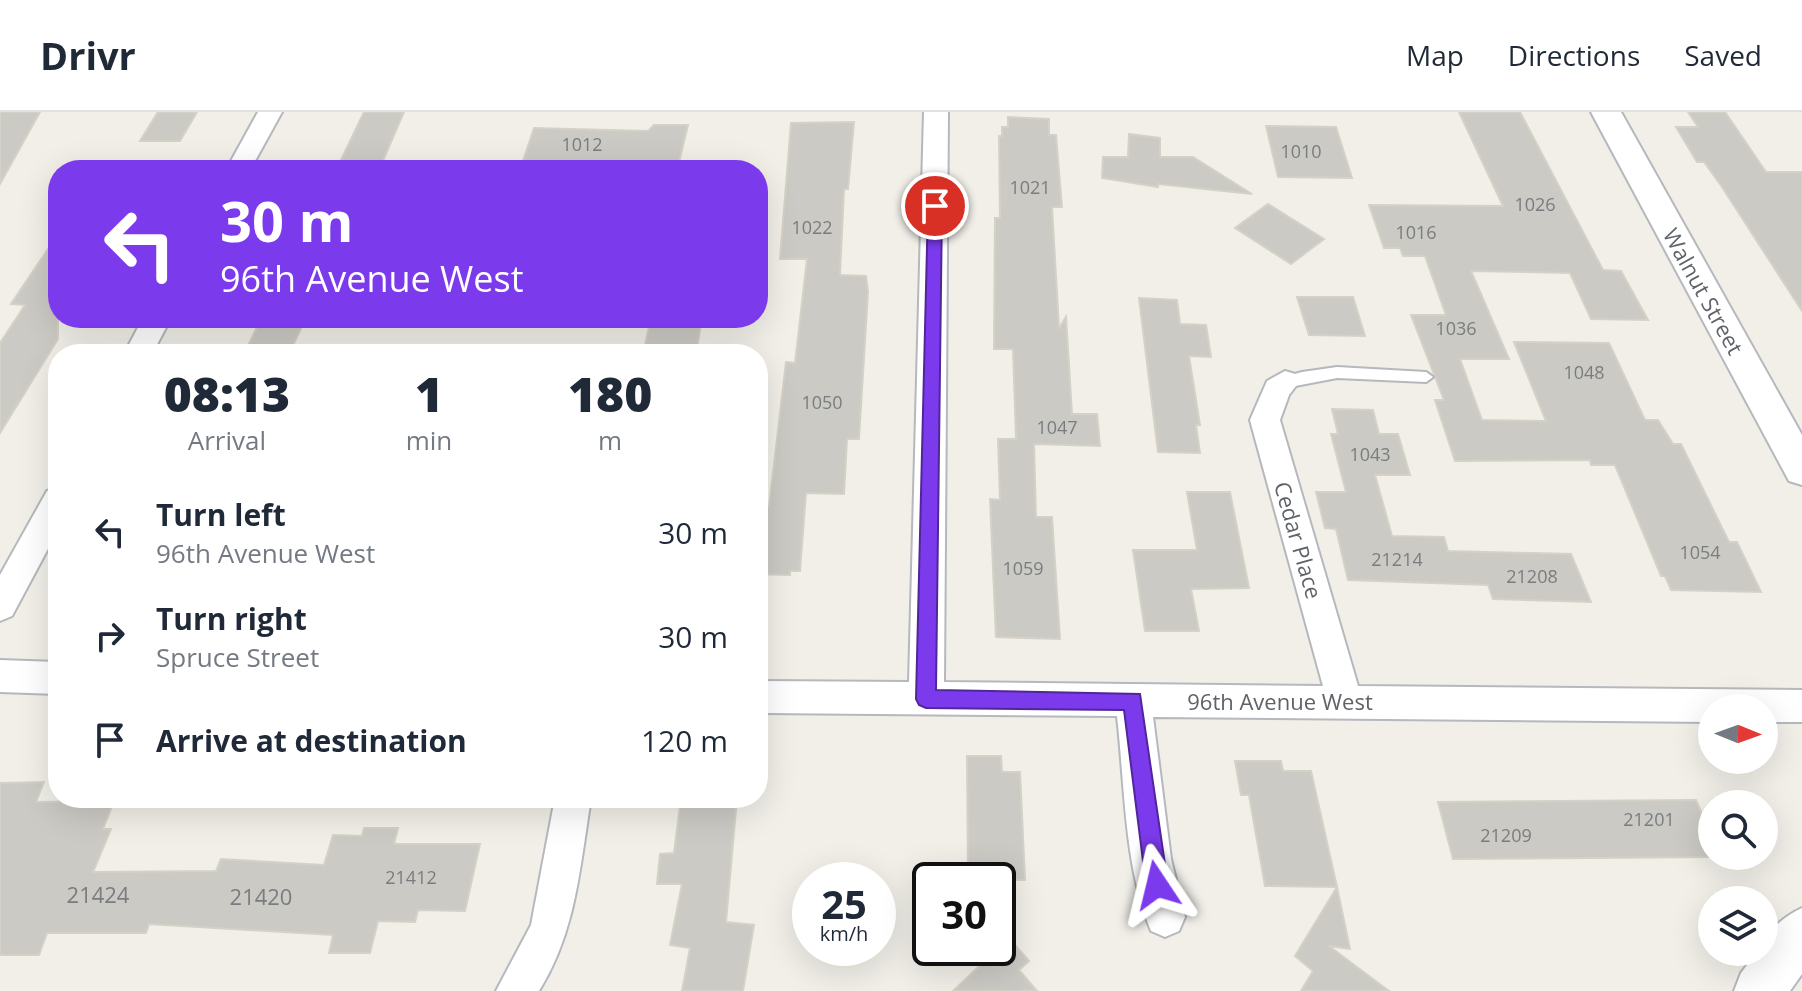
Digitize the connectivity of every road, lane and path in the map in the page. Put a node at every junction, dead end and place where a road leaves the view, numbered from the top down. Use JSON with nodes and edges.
{"nodes":[{"id":1,"x":270,"y":112,"type":"edge"},
{"id":2,"x":936,"y":112,"type":"edge"},
{"id":3,"x":1606,"y":112,"type":"edge"},
{"id":4,"x":244,"y":160,"type":"edge"},
{"id":5,"x":1426,"y":377,"type":"dead end"},
{"id":6,"x":1285,"y":382,"type":"joint"},
{"id":7,"x":1802,"y":470,"type":"edge"},
{"id":8,"x":48,"y":518,"type":"edge"},
{"id":9,"x":0,"y":606,"type":"edge"},
{"id":10,"x":0,"y":676,"type":"edge"},
{"id":11,"x":48,"y":678,"type":"edge"},
{"id":12,"x":768,"y":697,"type":"edge"},
{"id":13,"x":926,"y":699,"type":"junction"},
{"id":14,"x":1133,"y":700,"type":"junction"},
{"id":15,"x":1345,"y":702,"type":"junction"},
{"id":16,"x":1802,"y":706,"type":"edge"},
{"id":17,"x":571,"y":808,"type":"edge"},
{"id":18,"x":1165,"y":917,"type":"dead end"},
{"id":19,"x":1802,"y":933,"type":"edge"},
{"id":20,"x":516,"y":991,"type":"edge"},
{"id":21,"x":1759,"y":991,"type":"edge"}],
"edges":[{"from":1,"to":4,"type":"street"},
{"from":2,"to":13,"type":"street"},
{"from":3,"to":7,"type":"street","name":"Walnut Street"},
{"from":5,"to":6,"type":"lane"},
{"from":6,"to":15,"type":"street","name":"Cedar Place"},
{"from":8,"to":9,"type":"street"},
{"from":10,"to":11,"type":"street"},
{"from":12,"to":13,"type":"street","name":"96th Avenue West"},
{"from":13,"to":14,"type":"street","name":"96th Avenue West"},
{"from":14,"to":15,"type":"street","name":"96th Avenue West"},
{"from":14,"to":18,"type":"street"},
{"from":15,"to":16,"type":"street","name":"96th Avenue West"},
{"from":17,"to":20,"type":"street"},
{"from":19,"to":21,"type":"street"}]}
